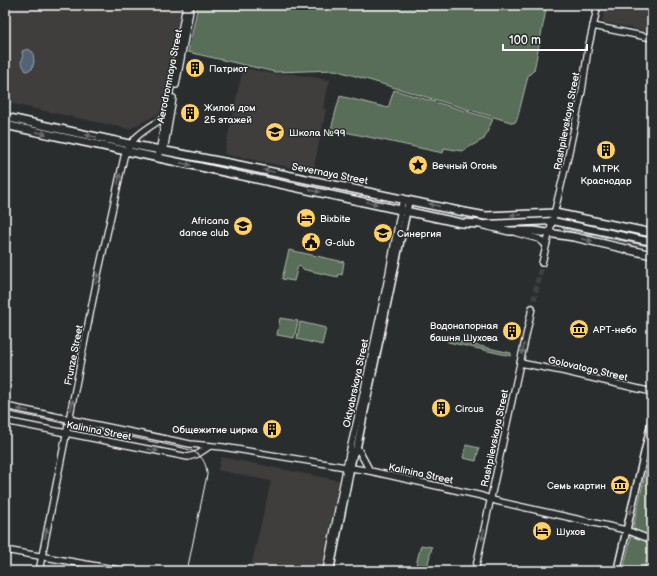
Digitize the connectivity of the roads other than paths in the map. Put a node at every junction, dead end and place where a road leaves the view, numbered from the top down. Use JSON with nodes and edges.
{"nodes":[{"id":1,"x":186,"y":5,"type":"edge"},
{"id":2,"x":191,"y":5,"type":"edge"},
{"id":3,"x":598,"y":5,"type":"edge"},
{"id":4,"x":593,"y":26,"type":"junction"},
{"id":5,"x":652,"y":38,"type":"edge"},
{"id":6,"x":5,"y":117,"type":"edge"},
{"id":7,"x":166,"y":117,"type":"junction"},
{"id":8,"x":5,"y":125,"type":"edge"},
{"id":9,"x":129,"y":144,"type":"junction"},
{"id":10,"x":126,"y":152,"type":"junction"},
{"id":11,"x":160,"y":153,"type":"junction"},
{"id":12,"x":406,"y":199,"type":"junction"},
{"id":13,"x":404,"y":210,"type":"junction"},
{"id":14,"x":555,"y":213,"type":"junction"},
{"id":15,"x":553,"y":221,"type":"junction"},
{"id":16,"x":480,"y":224,"type":"junction"},
{"id":17,"x":509,"y":231,"type":"junction"},
{"id":18,"x":549,"y":233,"type":"junction"},
{"id":19,"x":652,"y":233,"type":"edge"},
{"id":20,"x":652,"y":242,"type":"edge"},
{"id":21,"x":546,"y":245,"type":"junction"},
{"id":22,"x":652,"y":255,"type":"edge"},
{"id":23,"x":542,"y":263,"type":"tunnel mouth"},
{"id":24,"x":532,"y":308,"type":"tunnel mouth"},
{"id":25,"x":520,"y":363,"type":"junction"},
{"id":26,"x":652,"y":392,"type":"edge"},
{"id":27,"x":5,"y":406,"type":"edge"},
{"id":28,"x":69,"y":419,"type":"junction"},
{"id":29,"x":652,"y":420,"type":"edge"},
{"id":30,"x":5,"y":421,"type":"edge"},
{"id":31,"x":67,"y":434,"type":"junction"},
{"id":32,"x":210,"y":446,"type":"junction"},
{"id":33,"x":357,"y":447,"type":"junction"},
{"id":34,"x":348,"y":468,"type":"junction"},
{"id":35,"x":370,"y":471,"type":"junction"},
{"id":36,"x":490,"y":499,"type":"junction"},
{"id":37,"x":626,"y":530,"type":"junction"},
{"id":38,"x":652,"y":540,"type":"edge"},
{"id":39,"x":5,"y":550,"type":"edge"},
{"id":40,"x":42,"y":556,"type":"junction"},
{"id":41,"x":652,"y":560,"type":"edge"},
{"id":42,"x":39,"y":571,"type":"edge"},
{"id":43,"x":125,"y":571,"type":"edge"},
{"id":44,"x":326,"y":571,"type":"edge"},
{"id":45,"x":330,"y":571,"type":"edge"},
{"id":46,"x":475,"y":571,"type":"edge"},
{"id":47,"x":617,"y":571,"type":"edge"},
{"id":48,"x":649,"y":571,"type":"edge"}],
"edges":[{"from":1,"to":7,"type":"street","name":"Aerodromnaya Street"},
{"from":2,"to":11,"type":"street","name":"Aerodromnaya Street"},
{"from":3,"to":4,"type":"street","name":"Rashpilevskaya Street"},
{"from":4,"to":5,"type":"street"},
{"from":4,"to":14,"type":"street","name":"Rashpilevskaya Street"},
{"from":9,"to":6,"type":"main road","name":"Severnaya Street","one_way":true},
{"from":7,"to":9,"type":"street","name":"Aerodromnaya Street"},
{"from":7,"to":11,"type":"street","name":"Aerodromnaya Street"},
{"from":8,"to":10,"type":"main road","name":"Severnaya Street","one_way":true},
{"from":9,"to":10,"type":"street","name":"Frunze Street"},
{"from":9,"to":11,"type":"main road","name":"Severnaya Street"},
{"from":10,"to":11,"type":"main road","name":"Severnaya Street"},
{"from":28,"to":10,"type":"street","name":"Frunze Street","one_way":true},
{"from":12,"to":11,"type":"main road","name":"Severnaya Street","one_way":true},
{"from":11,"to":13,"type":"main road","name":"Severnaya Street","one_way":true},
{"from":12,"to":13,"type":"main road","name":"Oktyabrskaya Street"},
{"from":14,"to":12,"type":"main road","name":"Severnaya Street","one_way":true},
{"from":13,"to":16,"type":"main road","name":"Severnaya Street"},
{"from":13,"to":33,"type":"main road","name":"Oktyabrskaya Street"},
{"from":13,"to":34,"type":"street","name":"Oktyabrskaya Street"},
{"from":14,"to":15,"type":"street","name":"Rashpilevskaya Street"},
{"from":14,"to":19,"type":"main road","name":"Severnaya Street"},
{"from":15,"to":16,"type":"main road","name":"Severnaya Street"},
{"from":15,"to":18,"type":"street","name":"Rashpilevskaya Street"},
{"from":15,"to":20,"type":"main road","name":"Severnaya Street"},
{"from":16,"to":17,"type":"main road","name":"Severnaya Street"},
{"from":17,"to":18,"type":"main road","name":"Severnaya Street"},
{"from":17,"to":21,"type":"street","name":"Severnaya Street"},
{"from":18,"to":21,"type":"street","name":"Rashpilevskaya Street"},
{"from":18,"to":22,"type":"main road","name":"Severnaya Street","one_way":true},
{"from":21,"to":23,"type":"street","name":"Rashpilevskaya Street"},
{"from":24,"to":25,"type":"street","name":"Rashpilevskaya Street","one_way":true},
{"from":25,"to":26,"type":"street","name":"Golovatogo Street"},
{"from":25,"to":36,"type":"street","name":"Rashpilevskaya Street"},
{"from":28,"to":27,"type":"street","name":"Kalinina Street","one_way":true},
{"from":28,"to":31,"type":"street","name":"Frunze Street"},
{"from":28,"to":32,"type":"street","name":"Kalinina Street"},
{"from":29,"to":37,"type":"main road","one_way":true},
{"from":30,"to":31,"type":"street","name":"Kalinina Street"},
{"from":31,"to":32,"type":"street","name":"Kalinina Street","one_way":true},
{"from":40,"to":31,"type":"street","name":"Frunze Street","one_way":true},
{"from":32,"to":34,"type":"street","name":"Kalinina Street"},
{"from":33,"to":34,"type":"main road","name":"Oktyabrskaya Street"},
{"from":33,"to":35,"type":"street"},
{"from":34,"to":35,"type":"street","name":"Kalinina Street"},
{"from":34,"to":44,"type":"street","name":"Oktyabrskaya Street"},
{"from":34,"to":45,"type":"main road","name":"Oktyabrskaya Street"},
{"from":35,"to":36,"type":"street","name":"Kalinina Street"},
{"from":36,"to":37,"type":"street","name":"Kalinina Street"},
{"from":36,"to":46,"type":"street","name":"Rashpilevskaya Street","one_way":true},
{"from":37,"to":38,"type":"street","name":"Kalinina Street"},
{"from":37,"to":47,"type":"main road"},
{"from":39,"to":40,"type":"street"},
{"from":40,"to":42,"type":"street","name":"Frunze Street"},
{"from":40,"to":43,"type":"street"},
{"from":41,"to":48,"type":"main road"}]}
